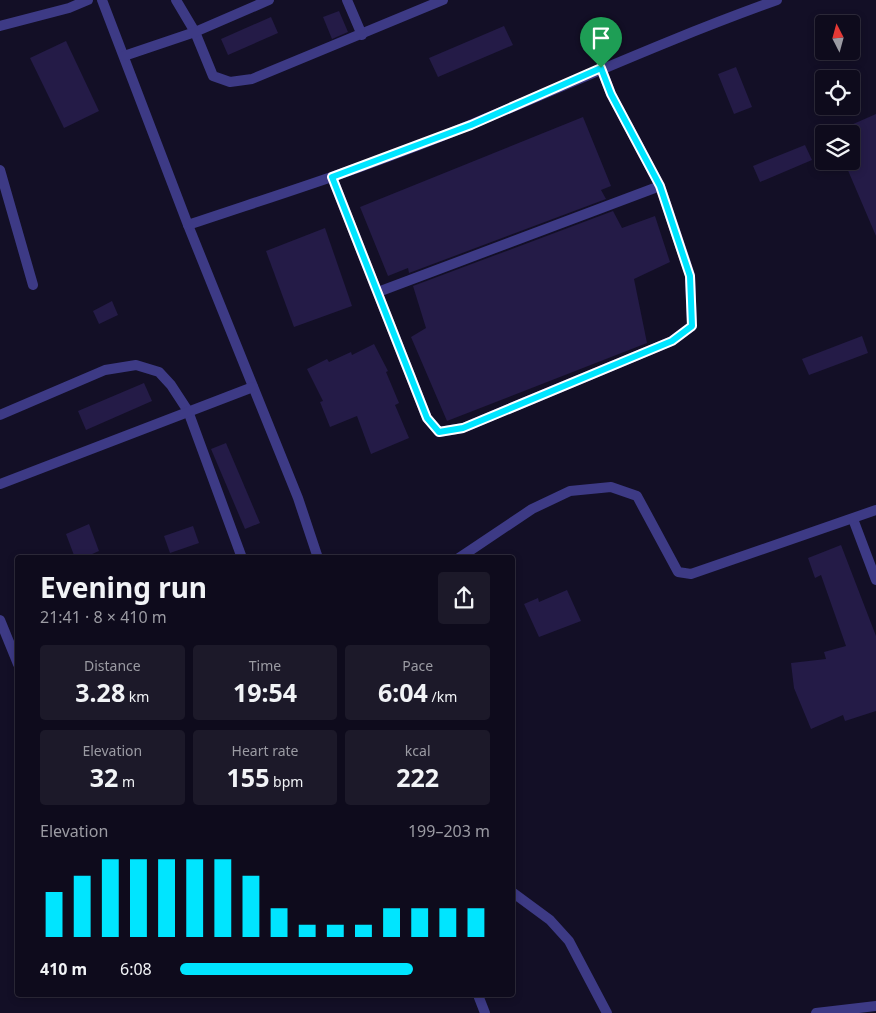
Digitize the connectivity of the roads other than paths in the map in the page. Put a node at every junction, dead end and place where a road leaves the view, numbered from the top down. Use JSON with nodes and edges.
{"nodes":[{"id":1,"x":88,"y":0,"type":"edge"},
{"id":2,"x":102,"y":0,"type":"edge"},
{"id":3,"x":176,"y":0,"type":"edge"},
{"id":4,"x":268,"y":0,"type":"edge"},
{"id":5,"x":347,"y":0,"type":"edge"},
{"id":6,"x":444,"y":0,"type":"edge"},
{"id":7,"x":776,"y":0,"type":"edge"},
{"id":8,"x":0,"y":26,"type":"edge"},
{"id":9,"x":195,"y":32,"type":"junction"},
{"id":10,"x":362,"y":35,"type":"junction"},
{"id":11,"x":124,"y":56,"type":"junction"},
{"id":12,"x":601,"y":68,"type":"junction"},
{"id":13,"x":0,"y":170,"type":"edge"},
{"id":14,"x":332,"y":177,"type":"junction"},
{"id":15,"x":660,"y":186,"type":"junction"},
{"id":16,"x":188,"y":225,"type":"junction"},
{"id":17,"x":33,"y":285,"type":"dead end"},
{"id":18,"x":378,"y":292,"type":"junction"},
{"id":19,"x":253,"y":387,"type":"junction"},
{"id":20,"x":188,"y":411,"type":"junction"},
{"id":21,"x":0,"y":415,"type":"edge"},
{"id":22,"x":0,"y":484,"type":"edge"},
{"id":23,"x":876,"y":510,"type":"edge"},
{"id":24,"x":853,"y":519,"type":"junction"},
{"id":25,"x":241,"y":555,"type":"edge"},
{"id":26,"x":317,"y":555,"type":"edge"},
{"id":27,"x":464,"y":555,"type":"edge"},
{"id":28,"x":876,"y":580,"type":"edge"},
{"id":29,"x":0,"y":620,"type":"edge"},
{"id":30,"x":15,"y":657,"type":"edge"},
{"id":31,"x":515,"y":894,"type":"edge"},
{"id":32,"x":479,"y":997,"type":"edge"},
{"id":33,"x":876,"y":1006,"type":"edge"},
{"id":34,"x":485,"y":1013,"type":"edge"},
{"id":35,"x":607,"y":1013,"type":"edge"},
{"id":36,"x":816,"y":1013,"type":"edge"}],
"edges":[{"from":1,"to":8,"type":"lane"},
{"from":2,"to":11,"type":"lane"},
{"from":3,"to":9,"type":"lane"},
{"from":4,"to":9,"type":"lane"},
{"from":5,"to":10,"type":"lane"},
{"from":6,"to":10,"type":"lane"},
{"from":7,"to":12,"type":"lane"},
{"from":9,"to":10,"type":"lane"},
{"from":9,"to":11,"type":"lane"},
{"from":11,"to":16,"type":"lane"},
{"from":12,"to":14,"type":"lane"},
{"from":12,"to":15,"type":"lane"},
{"from":13,"to":17,"type":"lane"},
{"from":14,"to":16,"type":"lane"},
{"from":14,"to":18,"type":"lane"},
{"from":15,"to":18,"type":"lane"},
{"from":15,"to":18,"type":"lane"},
{"from":16,"to":19,"type":"lane"},
{"from":19,"to":20,"type":"lane"},
{"from":19,"to":26,"type":"lane"},
{"from":20,"to":21,"type":"lane"},
{"from":20,"to":22,"type":"lane"},
{"from":20,"to":25,"type":"lane"},
{"from":23,"to":24,"type":"lane"},
{"from":24,"to":27,"type":"lane"},
{"from":24,"to":28,"type":"lane"},
{"from":29,"to":30,"type":"lane"},
{"from":31,"to":35,"type":"lane"},
{"from":32,"to":34,"type":"lane"},
{"from":33,"to":36,"type":"lane"}]}
